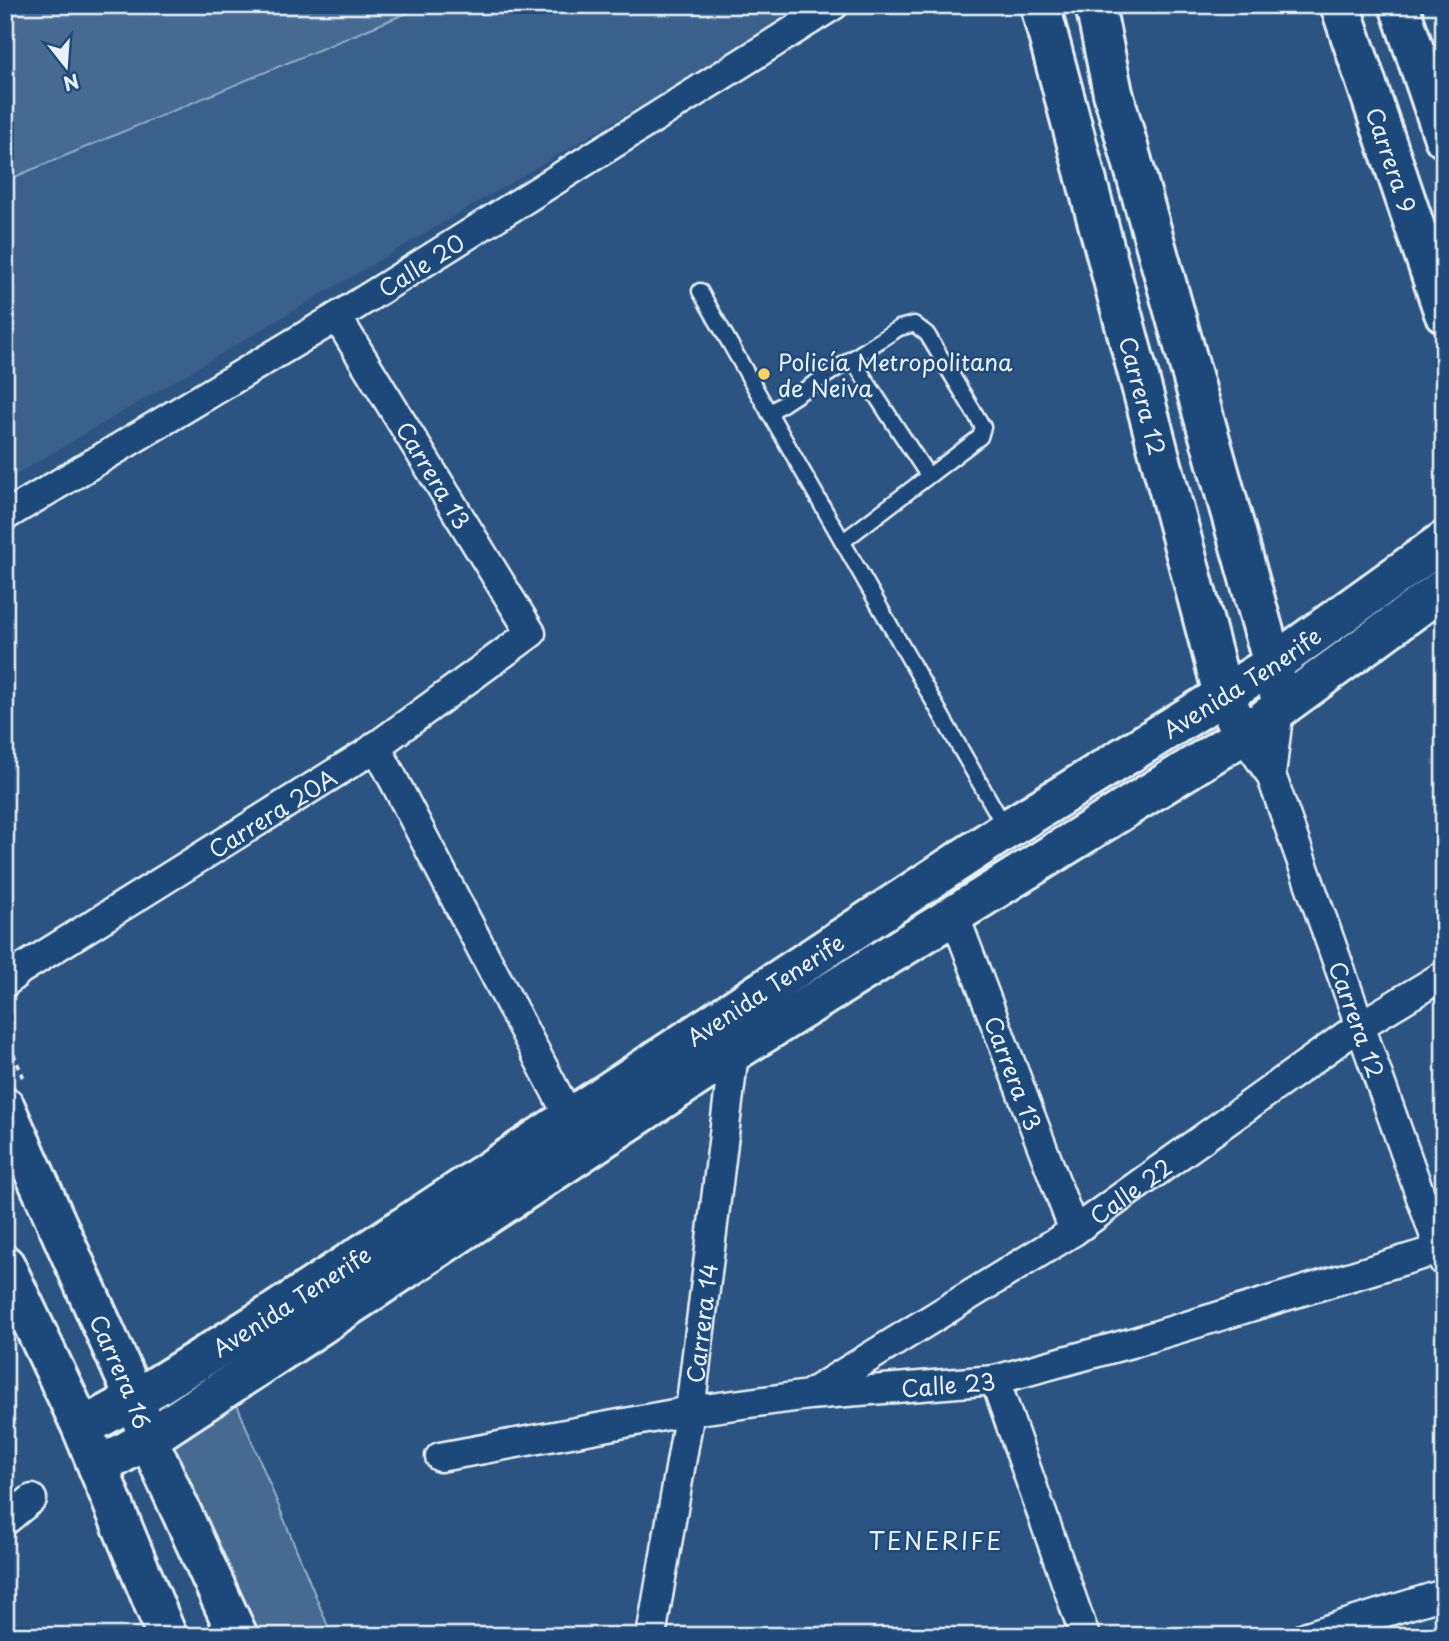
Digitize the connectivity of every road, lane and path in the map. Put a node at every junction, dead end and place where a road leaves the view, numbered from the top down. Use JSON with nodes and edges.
{"nodes":[{"id":1,"x":834,"y":5,"type":"edge"},
{"id":2,"x":1040,"y":5,"type":"edge"},
{"id":3,"x":1096,"y":5,"type":"edge"},
{"id":4,"x":1340,"y":5,"type":"edge"},
{"id":5,"x":1399,"y":5,"type":"edge"},
{"id":6,"x":1444,"y":138,"type":"edge"},
{"id":7,"x":700,"y":291,"type":"dead end"},
{"id":8,"x":1444,"y":313,"type":"edge"},
{"id":9,"x":337,"y":317,"type":"junction"},
{"id":10,"x":852,"y":359,"type":"junction"},
{"id":11,"x":769,"y":413,"type":"junction"},
{"id":12,"x":927,"y":474,"type":"junction"},
{"id":13,"x":5,"y":516,"type":"edge"},
{"id":14,"x":842,"y":541,"type":"junction"},
{"id":15,"x":1444,"y":541,"type":"edge"},
{"id":16,"x":1444,"y":587,"type":"edge"},
{"id":17,"x":531,"y":633,"type":"joint"},
{"id":18,"x":1273,"y":664,"type":"junction"},
{"id":19,"x":1223,"y":694,"type":"junction"},
{"id":20,"x":1279,"y":707,"type":"junction"},
{"id":21,"x":1243,"y":735,"type":"junction"},
{"id":22,"x":376,"y":746,"type":"junction"},
{"id":23,"x":1271,"y":775,"type":"junction"},
{"id":24,"x":1006,"y":830,"type":"junction"},
{"id":25,"x":954,"y":914,"type":"junction"},
{"id":26,"x":1444,"y":975,"type":"edge"},
{"id":27,"x":5,"y":983,"type":"edge"},
{"id":28,"x":734,"y":1010,"type":"junction"},
{"id":29,"x":1358,"y":1027,"type":"junction"},
{"id":30,"x":737,"y":1050,"type":"junction"},
{"id":31,"x":5,"y":1107,"type":"edge"},
{"id":32,"x":569,"y":1117,"type":"junction"},
{"id":33,"x":1074,"y":1231,"type":"junction"},
{"id":34,"x":1442,"y":1253,"type":"edge"},
{"id":35,"x":5,"y":1265,"type":"edge"},
{"id":36,"x":995,"y":1380,"type":"junction"},
{"id":37,"x":809,"y":1395,"type":"junction"},
{"id":38,"x":135,"y":1399,"type":"junction"},
{"id":39,"x":690,"y":1411,"type":"junction"},
{"id":40,"x":82,"y":1428,"type":"junction"},
{"id":41,"x":148,"y":1439,"type":"junction"},
{"id":42,"x":440,"y":1457,"type":"dead end"},
{"id":43,"x":98,"y":1467,"type":"junction"},
{"id":44,"x":32,"y":1499,"type":"dead end"},
{"id":45,"x":5,"y":1521,"type":"edge"},
{"id":46,"x":1444,"y":1594,"type":"edge"},
{"id":47,"x":167,"y":1636,"type":"edge"},
{"id":48,"x":238,"y":1636,"type":"edge"},
{"id":49,"x":651,"y":1636,"type":"edge"},
{"id":50,"x":1085,"y":1636,"type":"edge"},
{"id":51,"x":1307,"y":1636,"type":"edge"}],
"edges":[{"from":1,"to":9,"type":"street","name":"Calle 20"},
{"from":2,"to":19,"type":"main road","name":"Carrera 12"},
{"from":3,"to":18,"type":"main road","name":"Carrera 12"},
{"from":4,"to":8,"type":"main road","name":"Carrera 9"},
{"from":5,"to":6,"type":"main road"},
{"from":7,"to":11,"type":"lane"},
{"from":9,"to":13,"type":"street","name":"Calle 20"},
{"from":9,"to":17,"type":"street","name":"Carrera 13"},
{"from":10,"to":11,"type":"lane"},
{"from":10,"to":12,"type":"lane"},
{"from":10,"to":12,"type":"lane"},
{"from":11,"to":14,"type":"lane"},
{"from":12,"to":14,"type":"lane"},
{"from":14,"to":24,"type":"lane"},
{"from":15,"to":18,"type":"main road","name":"Avenida Tenerife"},
{"from":16,"to":20,"type":"main road","name":"Avenida Tenerife"},
{"from":17,"to":22,"type":"street","name":"Carrera 20A"},
{"from":18,"to":19,"type":"main road","name":"Avenida Tenerife"},
{"from":18,"to":20,"type":"main road","name":"Carrera 12"},
{"from":19,"to":21,"type":"main road","name":"Carrera 12"},
{"from":19,"to":24,"type":"main road","name":"Avenida Tenerife"},
{"from":20,"to":21,"type":"main road","name":"Avenida Tenerife"},
{"from":20,"to":23,"type":"street","name":"Carrera 12"},
{"from":21,"to":23,"type":"street","name":"Carrera 12"},
{"from":21,"to":25,"type":"main road","name":"Avenida Tenerife"},
{"from":22,"to":27,"type":"street","name":"Carrera 20A"},
{"from":22,"to":32,"type":"street"},
{"from":23,"to":29,"type":"street","name":"Carrera 12"},
{"from":24,"to":28,"type":"main road","name":"Avenida Tenerife"},
{"from":25,"to":30,"type":"main road","name":"Avenida Tenerife"},
{"from":25,"to":33,"type":"street","name":"Carrera 13"},
{"from":26,"to":29,"type":"street","name":"Calle 22"},
{"from":28,"to":30,"type":"street","name":"Carrera 14"},
{"from":28,"to":32,"type":"main road","name":"Avenida Tenerife"},
{"from":29,"to":33,"type":"street","name":"Calle 22"},
{"from":29,"to":34,"type":"street","name":"Carrera 12"},
{"from":30,"to":39,"type":"street","name":"Carrera 14"},
{"from":30,"to":41,"type":"main road","name":"Avenida Tenerife"},
{"from":31,"to":38,"type":"main road","name":"Carrera 16"},
{"from":32,"to":38,"type":"main road","name":"Avenida Tenerife"},
{"from":33,"to":37,"type":"street","name":"Calle 22"},
{"from":34,"to":36,"type":"street","name":"Calle 23"},
{"from":35,"to":40,"type":"main road"},
{"from":36,"to":37,"type":"street","name":"Calle 23"},
{"from":36,"to":50,"type":"street"},
{"from":37,"to":39,"type":"street","name":"Calle 23"},
{"from":38,"to":40,"type":"main road","name":"Avenida Tenerife"},
{"from":38,"to":41,"type":"main road","name":"Carrera 16"},
{"from":39,"to":42,"type":"street","name":"Calle 23"},
{"from":39,"to":49,"type":"street","name":"Carrera 14"},
{"from":40,"to":43,"type":"main road"},
{"from":41,"to":43,"type":"main road","name":"Avenida Tenerife"},
{"from":41,"to":48,"type":"main road","name":"Carrera 16"},
{"from":43,"to":47,"type":"main road"},
{"from":44,"to":45,"type":"street"},
{"from":46,"to":51,"type":"street"}]}
